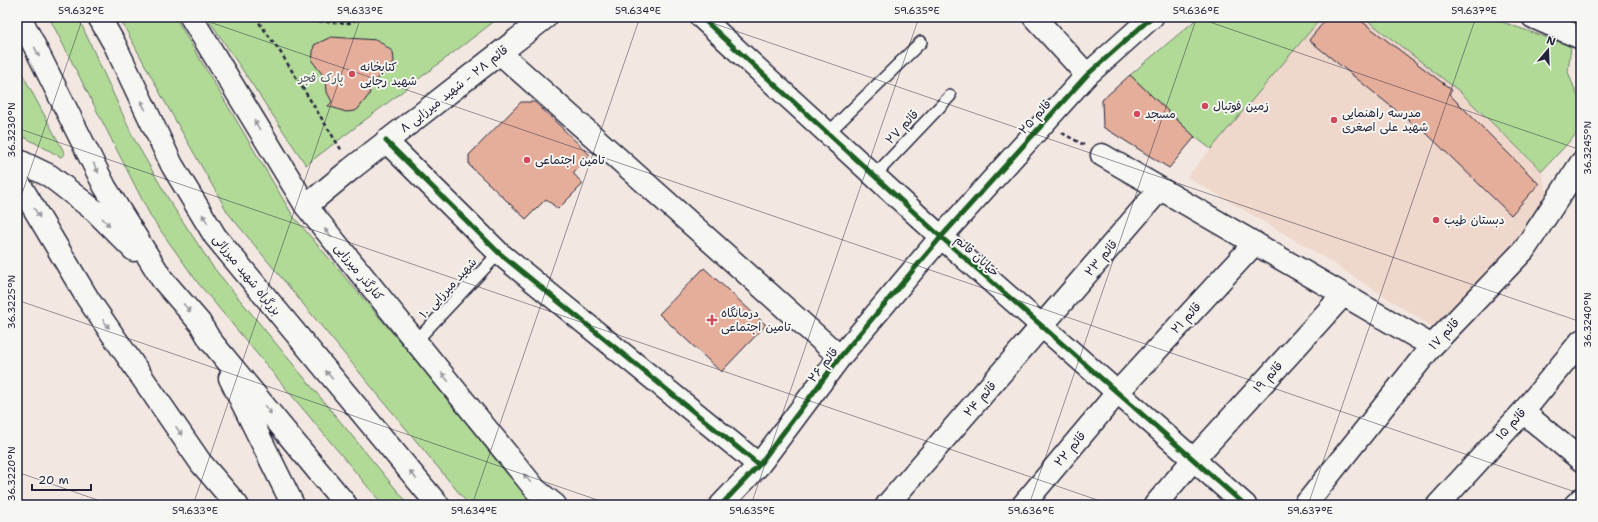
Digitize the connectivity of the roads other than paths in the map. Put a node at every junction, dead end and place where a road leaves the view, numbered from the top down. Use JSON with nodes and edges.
{"nodes":[{"id":1,"x":20,"y":17,"type":"edge"},
{"id":2,"x":99,"y":17,"type":"edge"},
{"id":3,"x":191,"y":17,"type":"edge"},
{"id":4,"x":546,"y":17,"type":"edge"},
{"id":5,"x":701,"y":17,"type":"edge"},
{"id":6,"x":1034,"y":17,"type":"edge"},
{"id":7,"x":1152,"y":17,"type":"edge"},
{"id":8,"x":1533,"y":17,"type":"edge"},
{"id":9,"x":1558,"y":22,"type":"edge"},
{"id":10,"x":1581,"y":38,"type":"edge"},
{"id":11,"x":921,"y":42,"type":"dead end"},
{"id":12,"x":500,"y":53,"type":"junction"},
{"id":13,"x":1087,"y":75,"type":"junction"},
{"id":14,"x":950,"y":96,"type":"dead end"},
{"id":15,"x":828,"y":133,"type":"junction"},
{"id":16,"x":386,"y":141,"type":"junction"},
{"id":17,"x":1102,"y":155,"type":"road end"},
{"id":18,"x":17,"y":160,"type":"edge"},
{"id":19,"x":1581,"y":163,"type":"edge"},
{"id":20,"x":874,"y":176,"type":"junction"},
{"id":21,"x":17,"y":180,"type":"edge"},
{"id":22,"x":1160,"y":189,"type":"junction"},
{"id":23,"x":306,"y":206,"type":"junction"},
{"id":24,"x":941,"y":237,"type":"junction"},
{"id":25,"x":1254,"y":244,"type":"junction"},
{"id":26,"x":499,"y":253,"type":"junction"},
{"id":27,"x":162,"y":279,"type":"junction"},
{"id":28,"x":1343,"y":295,"type":"junction"},
{"id":29,"x":1042,"y":327,"type":"junction"},
{"id":30,"x":210,"y":340,"type":"junction"},
{"id":31,"x":416,"y":341,"type":"junction"},
{"id":32,"x":1581,"y":342,"type":"edge"},
{"id":33,"x":1432,"y":346,"type":"junction"},
{"id":34,"x":840,"y":358,"type":"junction"},
{"id":35,"x":1117,"y":393,"type":"junction"},
{"id":36,"x":1523,"y":412,"type":"junction"},
{"id":37,"x":1193,"y":460,"type":"junction"},
{"id":38,"x":1581,"y":460,"type":"edge"},
{"id":39,"x":759,"y":465,"type":"junction"},
{"id":40,"x":1581,"y":499,"type":"edge"},
{"id":41,"x":237,"y":505,"type":"edge"},
{"id":42,"x":293,"y":505,"type":"edge"},
{"id":43,"x":346,"y":505,"type":"edge"},
{"id":44,"x":438,"y":505,"type":"edge"},
{"id":45,"x":555,"y":505,"type":"edge"},
{"id":46,"x":722,"y":505,"type":"edge"},
{"id":47,"x":887,"y":505,"type":"edge"},
{"id":48,"x":1023,"y":505,"type":"edge"},
{"id":49,"x":1156,"y":505,"type":"edge"},
{"id":50,"x":1245,"y":505,"type":"edge"},
{"id":51,"x":1305,"y":505,"type":"edge"},
{"id":52,"x":1438,"y":505,"type":"edge"},
{"id":53,"x":1576,"y":505,"type":"edge"}],
"edges":[{"from":1,"to":27,"type":"main road","one_way":true},
{"from":44,"to":2,"type":"main road","name":"بزرگراه شهید میرزائی","one_way":true},
{"from":23,"to":3,"type":"main road","name":"کنارگذر میرزایی","one_way":true},
{"from":4,"to":12,"type":"main road","name":"قائم ۲۸ - شهید میرزایی ۸"},
{"from":5,"to":15,"type":"main road","name":"خیابان قائم"},
{"from":6,"to":13,"type":"main road"},
{"from":7,"to":13,"type":"main road","name":"قائم ۲۵"},
{"from":8,"to":9,"type":"main road"},
{"from":9,"to":10,"type":"main road"},
{"from":11,"to":15,"type":"lane"},
{"from":12,"to":16,"type":"main road","name":"قائم ۲۸ - شهید میرزایی ۸"},
{"from":12,"to":34,"type":"main road"},
{"from":13,"to":24,"type":"main road","name":"قائم ۲۵"},
{"from":14,"to":20,"type":"lane","name":"قائم ۲۷"},
{"from":15,"to":20,"type":"main road","name":"خیابان قائم"},
{"from":16,"to":23,"type":"main road","name":"قائم ۲۸ - شهید میرزایی ۸"},
{"from":16,"to":26,"type":"main road"},
{"from":17,"to":22,"type":"main road"},
{"from":18,"to":27,"type":"main road","one_way":true},
{"from":19,"to":33,"type":"main road","name":"قائم ۱۷"},
{"from":20,"to":24,"type":"main road","name":"خیابان قائم"},
{"from":21,"to":41,"type":"main road","one_way":true},
{"from":22,"to":25,"type":"main road"},
{"from":22,"to":29,"type":"main road","name":"قائم ۲۳"},
{"from":31,"to":23,"type":"main road","name":"کنارگذر میرزایی","one_way":true},
{"from":24,"to":29,"type":"main road","name":"خیابان قائم"},
{"from":24,"to":34,"type":"main road","name":"قائم ۲۶"},
{"from":25,"to":28,"type":"main road"},
{"from":25,"to":35,"type":"main road","name":"قائم ۲۱"},
{"from":26,"to":31,"type":"lane","name":"شهید میرزایی ۱۰"},
{"from":26,"to":39,"type":"main road"},
{"from":27,"to":30,"type":"main road","one_way":true},
{"from":28,"to":33,"type":"main road"},
{"from":28,"to":37,"type":"main road","name":"قائم ۱۹"},
{"from":29,"to":35,"type":"main road","name":"خیابان قائم"},
{"from":29,"to":47,"type":"main road","name":"قائم ۲۴"},
{"from":30,"to":42,"type":"main road"},
{"from":30,"to":43,"type":"main road","one_way":true},
{"from":45,"to":31,"type":"main road","name":"کنارگذر میرزایی","one_way":true},
{"from":32,"to":36,"type":"main road","name":"قائم ۱۵"},
{"from":33,"to":51,"type":"main road","name":"قائم ۱۷"},
{"from":34,"to":39,"type":"main road","name":"قائم ۲۶"},
{"from":35,"to":37,"type":"main road","name":"خیابان قائم"},
{"from":35,"to":48,"type":"main road","name":"قائم ۲۲"},
{"from":36,"to":38,"type":"main road"},
{"from":36,"to":52,"type":"main road","name":"قائم ۱۵"},
{"from":37,"to":49,"type":"main road","name":"قائم ۱۹"},
{"from":37,"to":50,"type":"main road","name":"خیابان قائم"},
{"from":39,"to":46,"type":"main road","name":"قائم ۲۶"},
{"from":40,"to":53,"type":"main road"}]}
